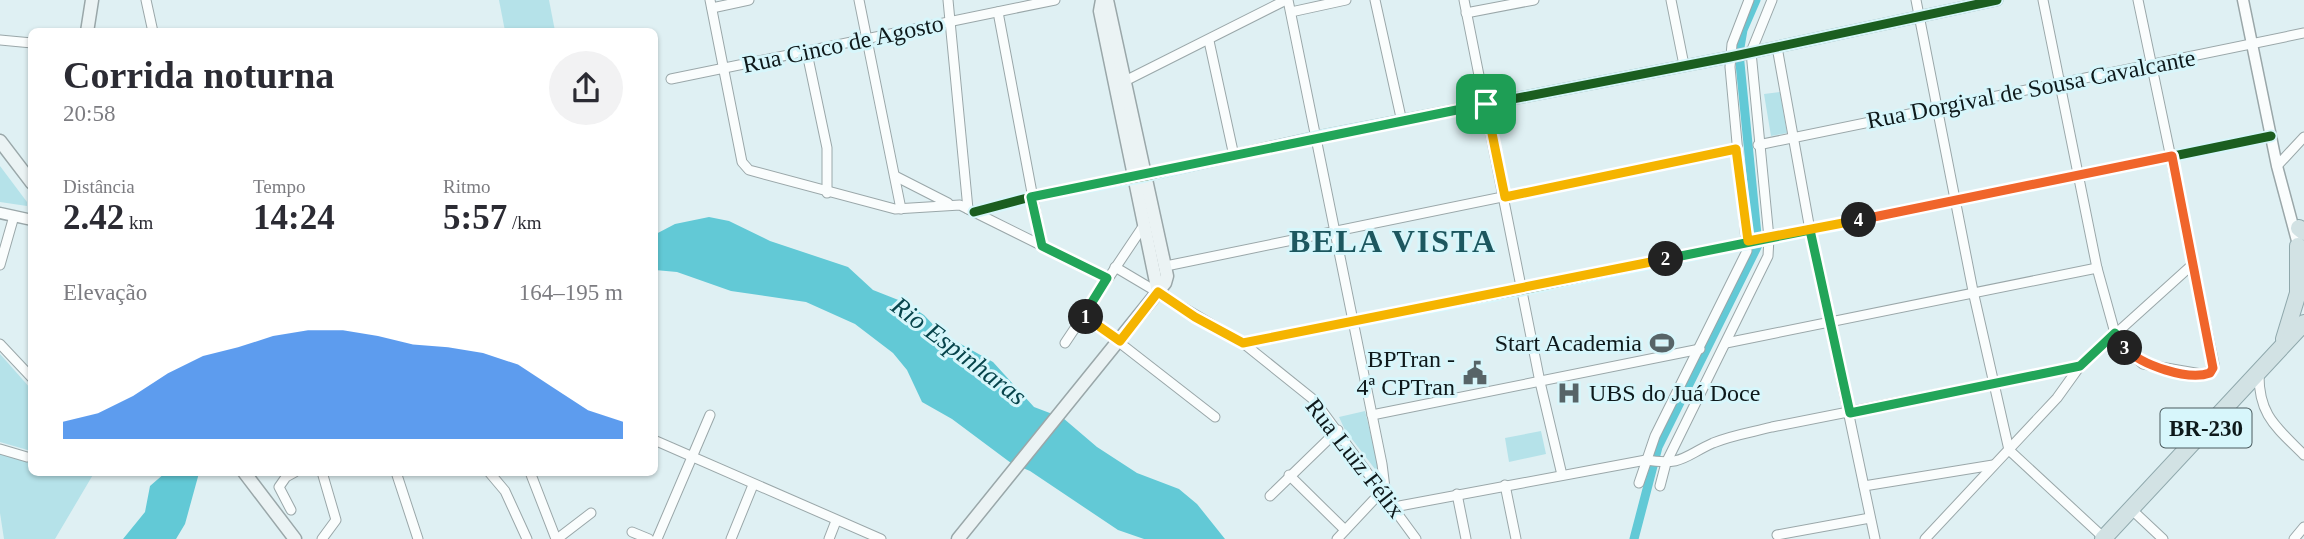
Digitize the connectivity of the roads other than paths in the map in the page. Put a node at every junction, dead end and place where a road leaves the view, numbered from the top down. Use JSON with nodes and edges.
{"nodes":[{"id":1,"x":92,"y":0,"type":"edge"},
{"id":2,"x":146,"y":0,"type":"edge"},
{"id":3,"x":749,"y":0,"type":"edge"},
{"id":4,"x":859,"y":0,"type":"edge"},
{"id":5,"x":948,"y":0,"type":"edge"},
{"id":6,"x":1055,"y":0,"type":"edge"},
{"id":7,"x":1101,"y":0,"type":"edge"},
{"id":8,"x":1107,"y":0,"type":"edge"},
{"id":9,"x":1287,"y":0,"type":"edge"},
{"id":10,"x":1346,"y":0,"type":"edge"},
{"id":11,"x":1375,"y":0,"type":"edge"},
{"id":12,"x":1464,"y":0,"type":"edge"},
{"id":13,"x":1534,"y":0,"type":"edge"},
{"id":14,"x":1671,"y":0,"type":"edge"},
{"id":15,"x":1749,"y":0,"type":"edge"},
{"id":16,"x":1772,"y":0,"type":"edge"},
{"id":17,"x":1916,"y":0,"type":"edge"},
{"id":18,"x":1997,"y":0,"type":"edge"},
{"id":19,"x":2043,"y":0,"type":"edge"},
{"id":20,"x":2138,"y":0,"type":"edge"},
{"id":21,"x":2243,"y":0,"type":"edge"},
{"id":22,"x":711,"y":4,"type":"edge"},
{"id":23,"x":998,"y":12,"type":"junction"},
{"id":24,"x":1291,"y":12,"type":"junction"},
{"id":25,"x":1466,"y":13,"type":"junction"},
{"id":26,"x":1919,"y":16,"type":"junction"},
{"id":27,"x":950,"y":22,"type":"junction"},
{"id":28,"x":88,"y":28,"type":"edge"},
{"id":29,"x":151,"y":28,"type":"edge"},
{"id":30,"x":2304,"y":33,"type":"edge"},
{"id":31,"x":0,"y":40,"type":"edge"},
{"id":32,"x":868,"y":40,"type":"junction"},
{"id":33,"x":1209,"y":41,"type":"junction"},
{"id":34,"x":28,"y":43,"type":"edge"},
{"id":35,"x":2252,"y":44,"type":"junction"},
{"id":36,"x":1777,"y":47,"type":"junction"},
{"id":37,"x":807,"y":52,"type":"junction"},
{"id":38,"x":1751,"y":52,"type":"junction"},
{"id":39,"x":1730,"y":57,"type":"junction"},
{"id":40,"x":1684,"y":65,"type":"junction"},
{"id":41,"x":2152,"y":66,"type":"junction"},
{"id":42,"x":723,"y":69,"type":"junction"},
{"id":43,"x":671,"y":79,"type":"dead end"},
{"id":44,"x":1125,"y":81,"type":"junction"},
{"id":45,"x":2059,"y":84,"type":"junction"},
{"id":46,"x":1486,"y":104,"type":"junction"},
{"id":47,"x":1937,"y":108,"type":"junction"},
{"id":48,"x":1402,"y":122,"type":"junction"},
{"id":49,"x":2271,"y":136,"type":"junction"},
{"id":50,"x":1316,"y":137,"type":"junction"},
{"id":51,"x":1793,"y":137,"type":"junction"},
{"id":52,"x":2304,"y":137,"type":"edge"},
{"id":53,"x":0,"y":141,"type":"edge"},
{"id":54,"x":1758,"y":145,"type":"junction"},
{"id":55,"x":1736,"y":149,"type":"junction"},
{"id":56,"x":0,"y":152,"type":"edge"},
{"id":57,"x":1234,"y":156,"type":"junction"},
{"id":58,"x":2172,"y":156,"type":"junction"},
{"id":59,"x":2277,"y":166,"type":"junction"},
{"id":60,"x":895,"y":176,"type":"junction"},
{"id":61,"x":1141,"y":177,"type":"junction"},
{"id":62,"x":2079,"y":177,"type":"junction"},
{"id":63,"x":28,"y":178,"type":"edge"},
{"id":64,"x":28,"y":188,"type":"edge"},
{"id":65,"x":827,"y":192,"type":"junction"},
{"id":66,"x":1031,"y":197,"type":"junction"},
{"id":67,"x":1505,"y":197,"type":"junction"},
{"id":68,"x":1955,"y":200,"type":"junction"},
{"id":69,"x":950,"y":204,"type":"junction"},
{"id":70,"x":901,"y":209,"type":"junction"},
{"id":71,"x":971,"y":210,"type":"junction"},
{"id":72,"x":0,"y":212,"type":"edge"},
{"id":73,"x":14,"y":216,"type":"junction"},
{"id":74,"x":28,"y":219,"type":"edge"},
{"id":75,"x":1144,"y":225,"type":"junction"},
{"id":76,"x":1810,"y":230,"type":"junction"},
{"id":77,"x":1336,"y":233,"type":"junction"},
{"id":78,"x":2300,"y":237,"type":"edge"},
{"id":79,"x":1769,"y":238,"type":"junction"},
{"id":80,"x":1748,"y":241,"type":"junction"},
{"id":81,"x":1042,"y":246,"type":"junction"},
{"id":82,"x":2193,"y":264,"type":"junction"},
{"id":83,"x":0,"y":265,"type":"edge"},
{"id":84,"x":1166,"y":266,"type":"junction"},
{"id":85,"x":1115,"y":267,"type":"junction"},
{"id":86,"x":2097,"y":268,"type":"junction"},
{"id":87,"x":1107,"y":278,"type":"junction"},
{"id":88,"x":1522,"y":290,"type":"junction"},
{"id":89,"x":1973,"y":291,"type":"junction"},
{"id":90,"x":1158,"y":292,"type":"junction"},
{"id":91,"x":1084,"y":315,"type":"junction"},
{"id":92,"x":1830,"y":320,"type":"junction"},
{"id":93,"x":1353,"y":323,"type":"junction"},
{"id":94,"x":2304,"y":323,"type":"edge"},
{"id":95,"x":2115,"y":333,"type":"junction"},
{"id":96,"x":1120,"y":341,"type":"junction"},
{"id":97,"x":1065,"y":343,"type":"dead end"},
{"id":98,"x":1243,"y":343,"type":"junction"},
{"id":99,"x":1726,"y":343,"type":"junction"},
{"id":100,"x":0,"y":344,"type":"edge"},
{"id":101,"x":2282,"y":346,"type":"junction"},
{"id":102,"x":1700,"y":349,"type":"junction"},
{"id":103,"x":2080,"y":366,"type":"junction"},
{"id":104,"x":2259,"y":371,"type":"junction"},
{"id":105,"x":28,"y":374,"type":"edge"},
{"id":106,"x":1540,"y":382,"type":"junction"},
{"id":107,"x":1993,"y":386,"type":"junction"},
{"id":108,"x":1850,"y":413,"type":"junction"},
{"id":109,"x":710,"y":415,"type":"dead end"},
{"id":110,"x":1372,"y":415,"type":"junction"},
{"id":111,"x":1214,"y":417,"type":"dead end"},
{"id":112,"x":1338,"y":430,"type":"junction"},
{"id":113,"x":658,"y":442,"type":"edge"},
{"id":114,"x":0,"y":449,"type":"edge"},
{"id":115,"x":2009,"y":450,"type":"junction"},
{"id":116,"x":2304,"y":456,"type":"edge"},
{"id":117,"x":27,"y":457,"type":"dead end"},
{"id":118,"x":692,"y":457,"type":"junction"},
{"id":119,"x":1649,"y":461,"type":"junction"},
{"id":120,"x":1664,"y":463,"type":"junction"},
{"id":121,"x":1994,"y":465,"type":"junction"},
{"id":122,"x":1289,"y":475,"type":"junction"},
{"id":123,"x":1562,"y":475,"type":"junction"},
{"id":124,"x":247,"y":476,"type":"edge"},
{"id":125,"x":290,"y":476,"type":"edge"},
{"id":126,"x":323,"y":476,"type":"edge"},
{"id":127,"x":397,"y":476,"type":"edge"},
{"id":128,"x":492,"y":476,"type":"edge"},
{"id":129,"x":532,"y":476,"type":"edge"},
{"id":130,"x":1639,"y":483,"type":"dead end"},
{"id":131,"x":753,"y":485,"type":"junction"},
{"id":132,"x":1505,"y":485,"type":"junction"},
{"id":133,"x":1660,"y":486,"type":"dead end"},
{"id":134,"x":1864,"y":486,"type":"junction"},
{"id":135,"x":1384,"y":494,"type":"junction"},
{"id":136,"x":1457,"y":494,"type":"junction"},
{"id":137,"x":1270,"y":496,"type":"dead end"},
{"id":138,"x":265,"y":503,"type":"junction"},
{"id":139,"x":1394,"y":507,"type":"junction"},
{"id":140,"x":2130,"y":509,"type":"junction"},
{"id":141,"x":291,"y":510,"type":"dead end"},
{"id":142,"x":591,"y":513,"type":"dead end"},
{"id":143,"x":1870,"y":518,"type":"junction"},
{"id":144,"x":836,"y":520,"type":"junction"},
{"id":145,"x":2304,"y":527,"type":"edge"},
{"id":146,"x":1345,"y":530,"type":"junction"},
{"id":147,"x":632,"y":531,"type":"dead end"},
{"id":148,"x":1777,"y":535,"type":"dead end"},
{"id":149,"x":287,"y":539,"type":"edge"},
{"id":150,"x":295,"y":539,"type":"edge"},
{"id":151,"x":322,"y":539,"type":"edge"},
{"id":152,"x":418,"y":539,"type":"edge"},
{"id":153,"x":527,"y":539,"type":"edge"},
{"id":154,"x":556,"y":539,"type":"edge"},
{"id":155,"x":649,"y":539,"type":"edge"},
{"id":156,"x":657,"y":539,"type":"edge"},
{"id":157,"x":731,"y":539,"type":"edge"},
{"id":158,"x":829,"y":539,"type":"edge"},
{"id":159,"x":881,"y":539,"type":"edge"},
{"id":160,"x":958,"y":539,"type":"edge"},
{"id":161,"x":1337,"y":539,"type":"edge"},
{"id":162,"x":1416,"y":539,"type":"edge"},
{"id":163,"x":1466,"y":539,"type":"edge"},
{"id":164,"x":1516,"y":539,"type":"edge"},
{"id":165,"x":1875,"y":539,"type":"edge"},
{"id":166,"x":1925,"y":539,"type":"edge"},
{"id":167,"x":2104,"y":539,"type":"edge"},
{"id":168,"x":2162,"y":539,"type":"edge"},
{"id":169,"x":2294,"y":539,"type":"edge"}],
"edges":[{"from":1,"to":28,"type":"main road"},
{"from":2,"to":29,"type":"street"},
{"from":3,"to":22,"type":"street"},
{"from":4,"to":32,"type":"street"},
{"from":5,"to":27,"type":"street"},
{"from":6,"to":23,"type":"street","name":"Rua Cinco de Agosto"},
{"from":7,"to":61,"type":"main road"},
{"from":8,"to":44,"type":"main road"},
{"from":9,"to":24,"type":"street"},
{"from":9,"to":33,"type":"street"},
{"from":10,"to":24,"type":"street"},
{"from":11,"to":48,"type":"street"},
{"from":12,"to":25,"type":"street"},
{"from":13,"to":25,"type":"street"},
{"from":14,"to":40,"type":"street"},
{"from":15,"to":39,"type":"street"},
{"from":16,"to":38,"type":"street"},
{"from":17,"to":26,"type":"street"},
{"from":18,"to":26,"type":"street"},
{"from":19,"to":45,"type":"street"},
{"from":20,"to":41,"type":"street"},
{"from":21,"to":35,"type":"street"},
{"from":22,"to":42,"type":"street"},
{"from":23,"to":27,"type":"street","name":"Rua Cinco de Agosto"},
{"from":23,"to":66,"type":"street"},
{"from":24,"to":50,"type":"street"},
{"from":25,"to":46,"type":"street"},
{"from":26,"to":36,"type":"street"},
{"from":26,"to":47,"type":"street"},
{"from":27,"to":32,"type":"street","name":"Rua Cinco de Agosto"},
{"from":27,"to":71,"type":"street"},
{"from":30,"to":35,"type":"street","name":"Rua Dorgival de Sousa Cavalcante"},
{"from":31,"to":34,"type":"street"},
{"from":32,"to":37,"type":"street","name":"Rua Cinco de Agosto"},
{"from":32,"to":60,"type":"street"},
{"from":33,"to":44,"type":"street"},
{"from":33,"to":57,"type":"street"},
{"from":35,"to":41,"type":"street","name":"Rua Dorgival de Sousa Cavalcante"},
{"from":35,"to":49,"type":"street"},
{"from":36,"to":38,"type":"street"},
{"from":36,"to":51,"type":"street"},
{"from":37,"to":42,"type":"street","name":"Rua Cinco de Agosto"},
{"from":37,"to":65,"type":"street"},
{"from":38,"to":39,"type":"street"},
{"from":38,"to":54,"type":"street"},
{"from":39,"to":40,"type":"street"},
{"from":39,"to":55,"type":"street"},
{"from":40,"to":46,"type":"street"},
{"from":41,"to":45,"type":"street","name":"Rua Dorgival de Sousa Cavalcante"},
{"from":41,"to":58,"type":"street"},
{"from":42,"to":43,"type":"street","name":"Rua Cinco de Agosto"},
{"from":42,"to":65,"type":"street"},
{"from":44,"to":61,"type":"main road"},
{"from":45,"to":47,"type":"street","name":"Rua Dorgival de Sousa Cavalcante"},
{"from":45,"to":62,"type":"street"},
{"from":46,"to":48,"type":"street"},
{"from":46,"to":67,"type":"street"},
{"from":47,"to":51,"type":"street","name":"Rua Dorgival de Sousa Cavalcante"},
{"from":47,"to":68,"type":"street"},
{"from":48,"to":50,"type":"street"},
{"from":49,"to":58,"type":"street"},
{"from":49,"to":59,"type":"street"},
{"from":50,"to":57,"type":"street"},
{"from":50,"to":77,"type":"street"},
{"from":51,"to":54,"type":"street","name":"Rua Dorgival de Sousa Cavalcante"},
{"from":51,"to":76,"type":"street"},
{"from":52,"to":59,"type":"street"},
{"from":53,"to":63,"type":"main road"},
{"from":54,"to":79,"type":"street"},
{"from":55,"to":67,"type":"street"},
{"from":55,"to":80,"type":"street"},
{"from":56,"to":64,"type":"main road"},
{"from":57,"to":61,"type":"street"},
{"from":58,"to":62,"type":"street"},
{"from":58,"to":82,"type":"street"},
{"from":59,"to":78,"type":"street"},
{"from":60,"to":69,"type":"street"},
{"from":60,"to":70,"type":"street"},
{"from":61,"to":66,"type":"street"},
{"from":61,"to":75,"type":"main road"},
{"from":61,"to":84,"type":"main road"},
{"from":62,"to":68,"type":"street"},
{"from":62,"to":86,"type":"street"},
{"from":65,"to":70,"type":"street"},
{"from":66,"to":71,"type":"street"},
{"from":66,"to":81,"type":"street"},
{"from":67,"to":77,"type":"street"},
{"from":67,"to":88,"type":"street"},
{"from":68,"to":76,"type":"street"},
{"from":68,"to":89,"type":"street"},
{"from":69,"to":70,"type":"street"},
{"from":69,"to":71,"type":"street"},
{"from":71,"to":81,"type":"street"},
{"from":72,"to":73,"type":"street"},
{"from":73,"to":74,"type":"street"},
{"from":73,"to":83,"type":"street"},
{"from":75,"to":85,"type":"street"},
{"from":75,"to":90,"type":"main road"},
{"from":76,"to":79,"type":"street"},
{"from":76,"to":92,"type":"street"},
{"from":77,"to":84,"type":"street"},
{"from":77,"to":93,"type":"street"},
{"from":78,"to":101,"type":"highway"},
{"from":79,"to":80,"type":"street"},
{"from":79,"to":99,"type":"street"},
{"from":80,"to":88,"type":"street"},
{"from":80,"to":102,"type":"street"},
{"from":81,"to":87,"type":"street"},
{"from":82,"to":95,"type":"street"},
{"from":82,"to":95,"type":"street"},
{"from":84,"to":90,"type":"main road"},
{"from":85,"to":87,"type":"street"},
{"from":85,"to":90,"type":"street","name":"Rua Luiz Félix"},
{"from":86,"to":89,"type":"street"},
{"from":86,"to":95,"type":"street"},
{"from":87,"to":91,"type":"street"},
{"from":88,"to":93,"type":"street"},
{"from":88,"to":106,"type":"street"},
{"from":89,"to":92,"type":"street"},
{"from":89,"to":107,"type":"street"},
{"from":90,"to":96,"type":"main road"},
{"from":90,"to":98,"type":"street","name":"Rua Luiz Félix"},
{"from":91,"to":96,"type":"street"},
{"from":91,"to":97,"type":"street"},
{"from":92,"to":99,"type":"street"},
{"from":92,"to":108,"type":"street"},
{"from":93,"to":98,"type":"street"},
{"from":93,"to":110,"type":"street"},
{"from":94,"to":101,"type":"highway","number":"BR-230"},
{"from":95,"to":103,"type":"street"},
{"from":96,"to":111,"type":"street"},
{"from":96,"to":160,"type":"main road"},
{"from":98,"to":112,"type":"street","name":"Rua Luiz Félix"},
{"from":99,"to":120,"type":"street"},
{"from":100,"to":105,"type":"street"},
{"from":101,"to":104,"type":"highway","number":"BR-230"},
{"from":102,"to":106,"type":"street"},
{"from":102,"to":119,"type":"street"},
{"from":103,"to":107,"type":"street"},
{"from":103,"to":115,"type":"street"},
{"from":104,"to":116,"type":"street"},
{"from":104,"to":140,"type":"highway","number":"BR-230"},
{"from":106,"to":110,"type":"street"},
{"from":106,"to":123,"type":"street"},
{"from":107,"to":108,"type":"street"},
{"from":107,"to":115,"type":"street"},
{"from":108,"to":120,"type":"street"},
{"from":108,"to":134,"type":"street"},
{"from":109,"to":118,"type":"street"},
{"from":110,"to":135,"type":"street"},
{"from":112,"to":122,"type":"street"},
{"from":112,"to":135,"type":"street","name":"Rua Luiz Félix"},
{"from":113,"to":118,"type":"street"},
{"from":114,"to":117,"type":"street"},
{"from":115,"to":121,"type":"street"},
{"from":115,"to":167,"type":"street"},
{"from":118,"to":131,"type":"street"},
{"from":118,"to":156,"type":"street"},
{"from":119,"to":120,"type":"street"},
{"from":119,"to":123,"type":"street"},
{"from":119,"to":130,"type":"street"},
{"from":120,"to":133,"type":"street"},
{"from":121,"to":134,"type":"street"},
{"from":121,"to":166,"type":"street"},
{"from":122,"to":137,"type":"street"},
{"from":122,"to":146,"type":"street"},
{"from":123,"to":132,"type":"street"},
{"from":124,"to":138,"type":"main road"},
{"from":125,"to":141,"type":"street"},
{"from":126,"to":151,"type":"street"},
{"from":127,"to":152,"type":"street"},
{"from":128,"to":153,"type":"street"},
{"from":129,"to":154,"type":"street"},
{"from":131,"to":144,"type":"street"},
{"from":131,"to":157,"type":"street"},
{"from":132,"to":136,"type":"street"},
{"from":132,"to":164,"type":"street"},
{"from":134,"to":143,"type":"street"},
{"from":135,"to":139,"type":"street","name":"Rua Luiz Félix"},
{"from":135,"to":146,"type":"street"},
{"from":136,"to":139,"type":"street"},
{"from":136,"to":163,"type":"street"},
{"from":138,"to":149,"type":"main road"},
{"from":138,"to":150,"type":"main road"},
{"from":139,"to":162,"type":"street","name":"Rua Luiz Félix"},
{"from":140,"to":167,"type":"highway","number":"BR-230"},
{"from":140,"to":168,"type":"street"},
{"from":142,"to":154,"type":"street"},
{"from":143,"to":148,"type":"street"},
{"from":143,"to":165,"type":"street"},
{"from":144,"to":158,"type":"street"},
{"from":144,"to":159,"type":"street"},
{"from":145,"to":169,"type":"street"},
{"from":146,"to":161,"type":"street"},
{"from":147,"to":155,"type":"street"}]}
